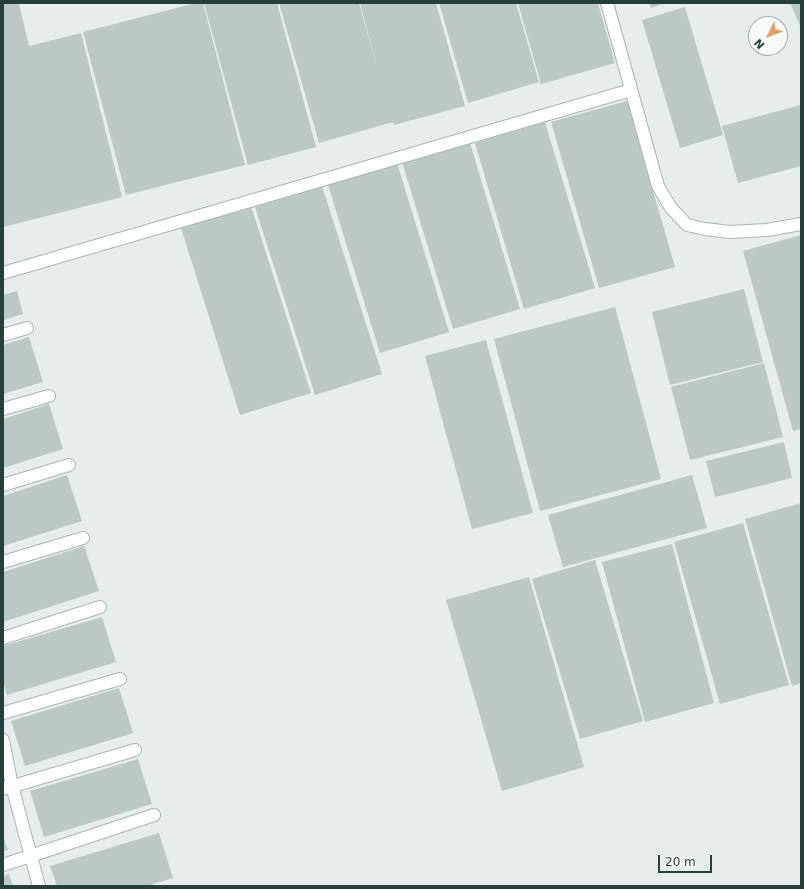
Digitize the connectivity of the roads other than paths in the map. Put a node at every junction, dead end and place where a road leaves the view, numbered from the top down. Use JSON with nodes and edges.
{"nodes":[{"id":1,"x":607,"y":3,"type":"edge"},
{"id":2,"x":631,"y":90,"type":"junction"},
{"id":3,"x":801,"y":224,"type":"edge"},
{"id":4,"x":3,"y":273,"type":"edge"},
{"id":5,"x":27,"y":328,"type":"dead end"},
{"id":6,"x":3,"y":335,"type":"edge"},
{"id":7,"x":49,"y":396,"type":"dead end"},
{"id":8,"x":3,"y":410,"type":"edge"},
{"id":9,"x":68,"y":465,"type":"dead end"},
{"id":10,"x":3,"y":485,"type":"edge"},
{"id":11,"x":83,"y":538,"type":"dead end"},
{"id":12,"x":3,"y":562,"type":"edge"},
{"id":13,"x":100,"y":607,"type":"dead end"},
{"id":14,"x":3,"y":638,"type":"edge"},
{"id":15,"x":120,"y":679,"type":"dead end"},
{"id":16,"x":3,"y":713,"type":"edge"},
{"id":17,"x":3,"y":740,"type":"edge"},
{"id":18,"x":135,"y":750,"type":"dead end"},
{"id":19,"x":8,"y":787,"type":"edge"},
{"id":20,"x":154,"y":816,"type":"dead end"},
{"id":21,"x":31,"y":857,"type":"junction"},
{"id":22,"x":3,"y":865,"type":"edge"},
{"id":23,"x":39,"y":886,"type":"edge"}],
"edges":[{"from":1,"to":2,"type":"street"},
{"from":2,"to":3,"type":"street"},
{"from":2,"to":4,"type":"street"},
{"from":5,"to":6,"type":"street"},
{"from":7,"to":8,"type":"street"},
{"from":9,"to":10,"type":"street"},
{"from":11,"to":12,"type":"street"},
{"from":13,"to":14,"type":"street"},
{"from":15,"to":16,"type":"street"},
{"from":17,"to":19,"type":"street"},
{"from":18,"to":19,"type":"street"},
{"from":19,"to":21,"type":"street"},
{"from":20,"to":21,"type":"street"},
{"from":21,"to":22,"type":"street"},
{"from":21,"to":23,"type":"street"}]}
